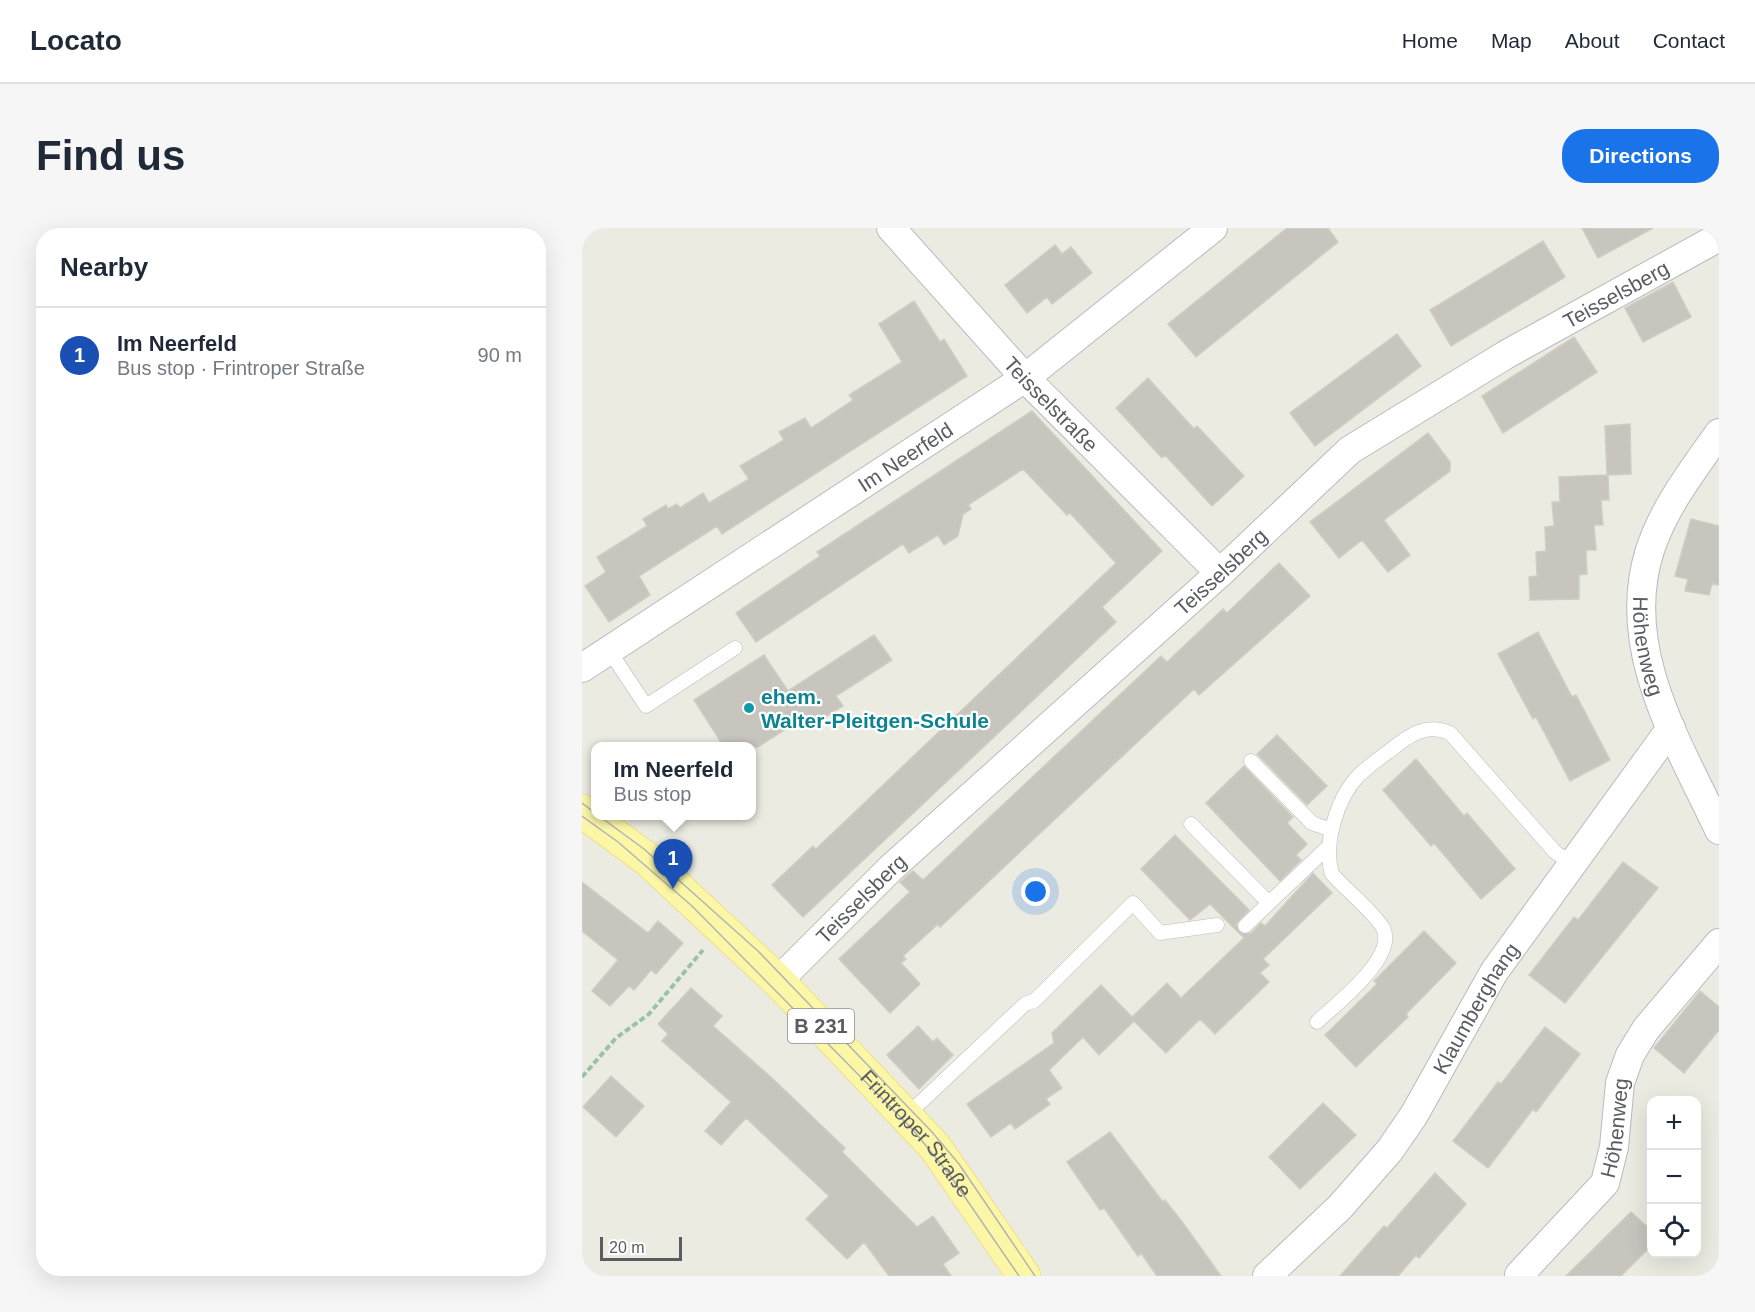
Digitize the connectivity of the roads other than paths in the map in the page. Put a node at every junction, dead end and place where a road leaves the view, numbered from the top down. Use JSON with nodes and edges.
{"nodes":[{"id":1,"x":891,"y":228,"type":"edge"},
{"id":2,"x":1213,"y":228,"type":"edge"},
{"id":3,"x":1719,"y":237,"type":"edge"},
{"id":4,"x":1025,"y":378,"type":"junction"},
{"id":5,"x":1719,"y":433,"type":"edge"},
{"id":6,"x":1220,"y":573,"type":"junction"},
{"id":7,"x":735,"y":648,"type":"dead end"},
{"id":8,"x":609,"y":650,"type":"junction"},
{"id":9,"x":582,"y":668,"type":"edge"},
{"id":10,"x":1671,"y":728,"type":"junction"},
{"id":11,"x":1251,"y":761,"type":"dead end"},
{"id":12,"x":594,"y":820,"type":"edge"},
{"id":13,"x":1191,"y":824,"type":"dead end"},
{"id":14,"x":1331,"y":830,"type":"junction"},
{"id":15,"x":1719,"y":830,"type":"edge"},
{"id":16,"x":1329,"y":846,"type":"junction"},
{"id":17,"x":1574,"y":864,"type":"junction"},
{"id":18,"x":1269,"y":903,"type":"junction"},
{"id":19,"x":1218,"y":925,"type":"dead end"},
{"id":20,"x":1245,"y":926,"type":"dead end"},
{"id":21,"x":1719,"y":943,"type":"edge"},
{"id":22,"x":778,"y":981,"type":"junction"},
{"id":23,"x":1317,"y":1022,"type":"dead end"},
{"id":24,"x":906,"y":1116,"type":"junction"},
{"id":25,"x":1519,"y":1275,"type":"edge"},
{"id":26,"x":1024,"y":1276,"type":"edge"},
{"id":27,"x":1267,"y":1276,"type":"edge"}],
"edges":[{"from":1,"to":4,"type":"street","name":"Teisselstraße"},
{"from":2,"to":4,"type":"street","name":"Im Neerfeld"},
{"from":3,"to":6,"type":"street","name":"Teisselsberg"},
{"from":4,"to":6,"type":"street","name":"Teisselstraße"},
{"from":4,"to":8,"type":"street","name":"Im Neerfeld"},
{"from":5,"to":10,"type":"street","name":"Höhenweg"},
{"from":6,"to":22,"type":"street","name":"Teisselsberg"},
{"from":7,"to":8,"type":"lane"},
{"from":8,"to":9,"type":"street","name":"Im Neerfeld"},
{"from":10,"to":15,"type":"street","name":"Höhenweg"},
{"from":10,"to":17,"type":"street","name":"Klaumberghang"},
{"from":11,"to":14,"type":"lane"},
{"from":12,"to":22,"type":"main road","name":"Frintroper Straße","number":"B 231"},
{"from":13,"to":18,"type":"lane"},
{"from":14,"to":16,"type":"lane"},
{"from":14,"to":17,"type":"lane"},
{"from":16,"to":18,"type":"lane"},
{"from":16,"to":23,"type":"lane"},
{"from":17,"to":27,"type":"street","name":"Klaumberghang"},
{"from":18,"to":20,"type":"lane"},
{"from":19,"to":24,"type":"lane"},
{"from":21,"to":25,"type":"street","name":"Höhenweg"},
{"from":22,"to":24,"type":"main road","name":"Frintroper Straße","number":"B 231"},
{"from":24,"to":26,"type":"main road","name":"Frintroper Straße","number":"B 231"}]}
